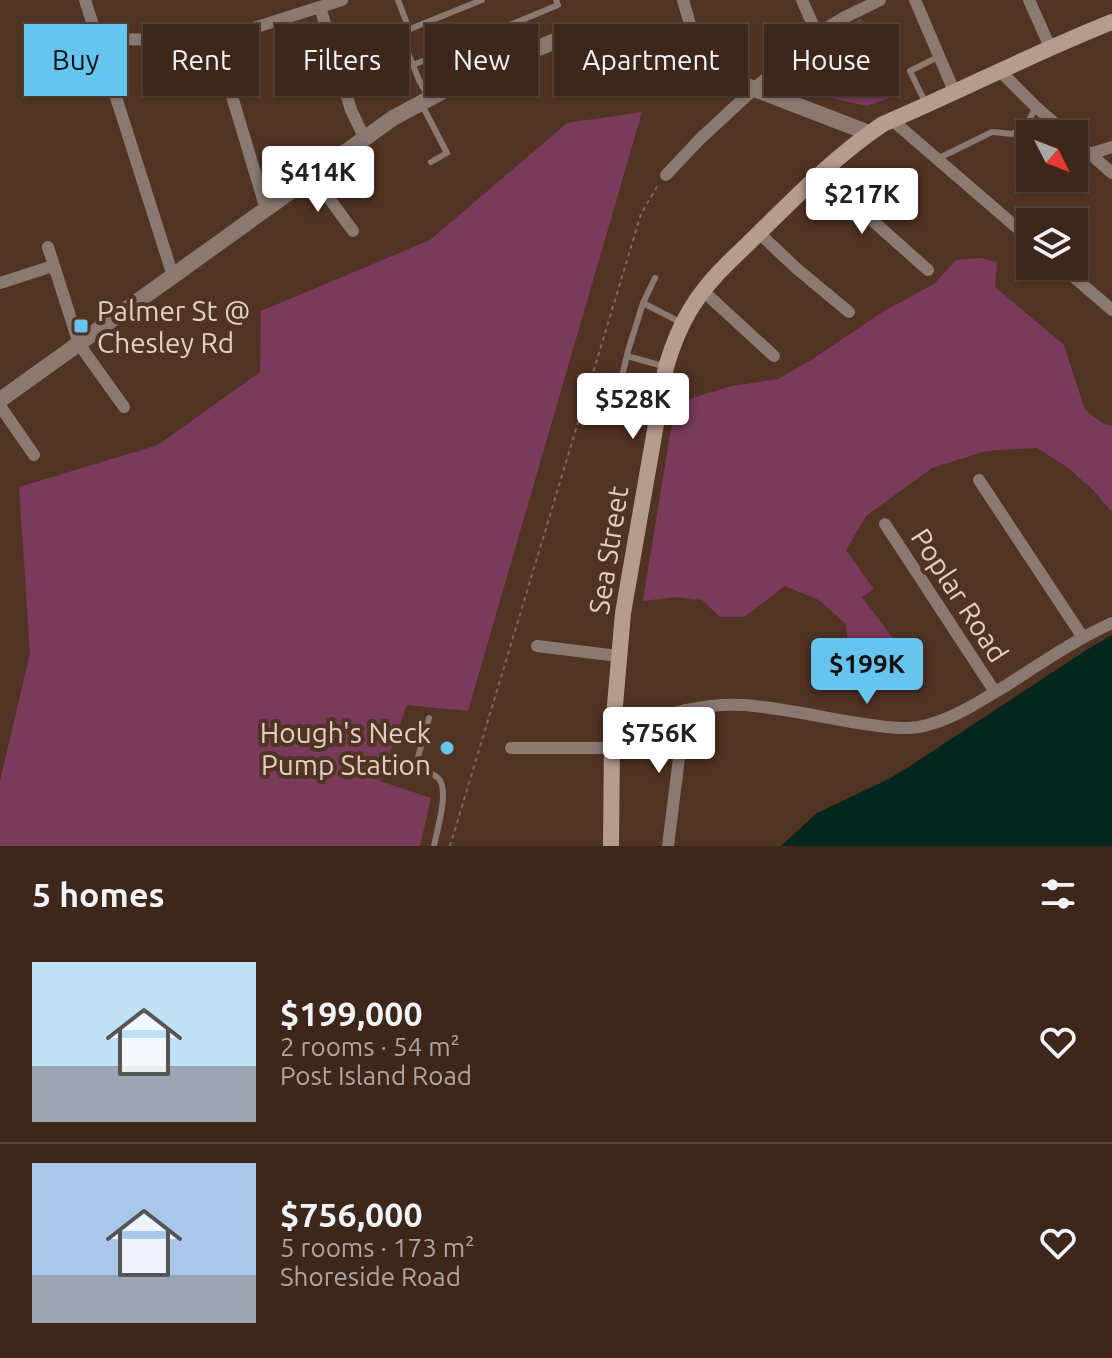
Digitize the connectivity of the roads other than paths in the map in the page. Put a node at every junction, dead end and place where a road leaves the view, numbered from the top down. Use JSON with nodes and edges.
{"nodes":[{"id":1,"x":85,"y":0,"type":"edge"},
{"id":2,"x":342,"y":0,"type":"edge"},
{"id":3,"x":398,"y":0,"type":"edge"},
{"id":4,"x":482,"y":0,"type":"edge"},
{"id":5,"x":556,"y":0,"type":"edge"},
{"id":6,"x":683,"y":0,"type":"edge"},
{"id":7,"x":802,"y":0,"type":"edge"},
{"id":8,"x":880,"y":0,"type":"edge"},
{"id":9,"x":915,"y":0,"type":"edge"},
{"id":10,"x":1029,"y":0,"type":"edge"},
{"id":11,"x":320,"y":7,"type":"junction"},
{"id":12,"x":1112,"y":22,"type":"edge"},
{"id":13,"x":93,"y":24,"type":"edge"},
{"id":14,"x":407,"y":24,"type":"edge"},
{"id":15,"x":690,"y":24,"type":"edge"},
{"id":16,"x":813,"y":24,"type":"edge"},
{"id":17,"x":833,"y":24,"type":"edge"},
{"id":18,"x":259,"y":26,"type":"edge"},
{"id":19,"x":409,"y":29,"type":"edge"},
{"id":20,"x":554,"y":42,"type":"edge"},
{"id":21,"x":1050,"y":47,"type":"junction"},
{"id":22,"x":409,"y":55,"type":"edge"},
{"id":23,"x":939,"y":57,"type":"junction"},
{"id":24,"x":413,"y":65,"type":"junction"},
{"id":25,"x":1000,"y":71,"type":"junction"},
{"id":26,"x":764,"y":80,"type":"edge"},
{"id":27,"x":748,"y":87,"type":"edge"},
{"id":28,"x":754,"y":89,"type":"junction"},
{"id":29,"x":954,"y":91,"type":"junction"},
{"id":30,"x":116,"y":96,"type":"edge"},
{"id":31,"x":232,"y":96,"type":"edge"},
{"id":32,"x":425,"y":100,"type":"junction"},
{"id":33,"x":926,"y":104,"type":"junction"},
{"id":34,"x":1036,"y":107,"type":"junction"},
{"id":35,"x":892,"y":120,"type":"junction"},
{"id":36,"x":1051,"y":120,"type":"edge"},
{"id":37,"x":869,"y":133,"type":"junction"},
{"id":38,"x":364,"y":137,"type":"junction"},
{"id":39,"x":1112,"y":147,"type":"edge"},
{"id":40,"x":1090,"y":154,"type":"joint"},
{"id":41,"x":937,"y":159,"type":"junction"},
{"id":42,"x":431,"y":162,"type":"dead end"},
{"id":43,"x":1112,"y":173,"type":"edge"},
{"id":44,"x":820,"y":174,"type":"junction"},
{"id":45,"x":312,"y":175,"type":"junction"},
{"id":46,"x":666,"y":175,"type":"road end"},
{"id":47,"x":266,"y":209,"type":"junction"},
{"id":48,"x":1016,"y":227,"type":"edge"},
{"id":49,"x":353,"y":231,"type":"dead end"},
{"id":50,"x":759,"y":233,"type":"junction"},
{"id":51,"x":48,"y":247,"type":"dead end"},
{"id":52,"x":53,"y":266,"type":"junction"},
{"id":53,"x":928,"y":270,"type":"dead end"},
{"id":54,"x":173,"y":276,"type":"junction"},
{"id":55,"x":655,"y":278,"type":"dead end"},
{"id":56,"x":1077,"y":280,"type":"edge"},
{"id":57,"x":0,"y":283,"type":"edge"},
{"id":58,"x":702,"y":290,"type":"junction"},
{"id":59,"x":643,"y":303,"type":"junction"},
{"id":60,"x":1112,"y":310,"type":"edge"},
{"id":61,"x":849,"y":312,"type":"dead end"},
{"id":62,"x":682,"y":323,"type":"junction"},
{"id":63,"x":79,"y":344,"type":"junction"},
{"id":64,"x":627,"y":356,"type":"junction"},
{"id":65,"x":774,"y":356,"type":"dead end"},
{"id":66,"x":666,"y":367,"type":"junction"},
{"id":67,"x":0,"y":403,"type":"edge"},
{"id":68,"x":124,"y":407,"type":"dead end"},
{"id":69,"x":658,"y":413,"type":"junction"},
{"id":70,"x":34,"y":455,"type":"dead end"},
{"id":71,"x":979,"y":480,"type":"dead end"},
{"id":72,"x":885,"y":524,"type":"dead end"},
{"id":73,"x":1112,"y":623,"type":"edge"},
{"id":74,"x":1082,"y":636,"type":"junction"},
{"id":75,"x":537,"y":646,"type":"dead end"},
{"id":76,"x":618,"y":656,"type":"junction"},
{"id":77,"x":995,"y":692,"type":"junction"},
{"id":78,"x":685,"y":710,"type":"junction"},
{"id":79,"x":429,"y":718,"type":"dead end"},
{"id":80,"x":612,"y":731,"type":"junction"},
{"id":81,"x":511,"y":748,"type":"dead end"},
{"id":82,"x":612,"y":748,"type":"junction"},
{"id":83,"x":434,"y":846,"type":"edge"},
{"id":84,"x":611,"y":846,"type":"edge"},
{"id":85,"x":668,"y":846,"type":"edge"}],
"edges":[{"from":1,"to":13,"type":"street"},
{"from":2,"to":11,"type":"street"},
{"from":3,"to":14,"type":"lane"},
{"from":4,"to":19,"type":"lane"},
{"from":5,"to":24,"type":"lane"},
{"from":6,"to":15,"type":"street"},
{"from":7,"to":16,"type":"street"},
{"from":8,"to":17,"type":"street"},
{"from":9,"to":23,"type":"street"},
{"from":10,"to":21,"type":"street"},
{"from":11,"to":18,"type":"street"},
{"from":11,"to":38,"type":"street"},
{"from":12,"to":21,"type":"main road","name":"Sea Street"},
{"from":20,"to":32,"type":"street"},
{"from":21,"to":25,"type":"main road","name":"Sea Street"},
{"from":22,"to":24,"type":"lane"},
{"from":23,"to":29,"type":"street"},
{"from":23,"to":33,"type":"lane"},
{"from":24,"to":32,"type":"lane"},
{"from":25,"to":29,"type":"main road","name":"Sea Street"},
{"from":25,"to":34,"type":"street"},
{"from":26,"to":28,"type":"street"},
{"from":27,"to":28,"type":"street"},
{"from":28,"to":37,"type":"street"},
{"from":28,"to":46,"type":"street"},
{"from":29,"to":33,"type":"main road","name":"Sea Street"},
{"from":30,"to":54,"type":"street"},
{"from":31,"to":47,"type":"street"},
{"from":32,"to":38,"type":"street"},
{"from":32,"to":42,"type":"lane"},
{"from":33,"to":35,"type":"main road","name":"Sea Street"},
{"from":34,"to":36,"type":"street"},
{"from":34,"to":41,"type":"lane"},
{"from":35,"to":37,"type":"main road","name":"Sea Street"},
{"from":35,"to":41,"type":"street"},
{"from":37,"to":44,"type":"main road","name":"Sea Street"},
{"from":38,"to":45,"type":"street"},
{"from":39,"to":40,"type":"street"},
{"from":40,"to":43,"type":"street"},
{"from":41,"to":48,"type":"street"},
{"from":44,"to":50,"type":"main road","name":"Sea Street"},
{"from":44,"to":53,"type":"street"},
{"from":45,"to":47,"type":"street"},
{"from":45,"to":49,"type":"street"},
{"from":47,"to":54,"type":"street"},
{"from":50,"to":58,"type":"main road","name":"Sea Street"},
{"from":50,"to":61,"type":"street"},
{"from":51,"to":52,"type":"street"},
{"from":52,"to":57,"type":"street"},
{"from":52,"to":63,"type":"street"},
{"from":54,"to":63,"type":"street"},
{"from":55,"to":59,"type":"lane"},
{"from":56,"to":60,"type":"street"},
{"from":58,"to":62,"type":"main road","name":"Sea Street"},
{"from":58,"to":65,"type":"street"},
{"from":59,"to":62,"type":"lane"},
{"from":59,"to":64,"type":"lane"},
{"from":62,"to":66,"type":"main road","name":"Sea Street"},
{"from":63,"to":67,"type":"street"},
{"from":63,"to":68,"type":"street"},
{"from":64,"to":66,"type":"lane"},
{"from":64,"to":69,"type":"lane"},
{"from":66,"to":69,"type":"main road","name":"Sea Street"},
{"from":67,"to":70,"type":"street"},
{"from":69,"to":76,"type":"main road","name":"Sea Street"},
{"from":71,"to":74,"type":"street"},
{"from":72,"to":77,"type":"street","name":"Poplar Road"},
{"from":73,"to":74,"type":"street"},
{"from":74,"to":77,"type":"street"},
{"from":75,"to":76,"type":"street"},
{"from":76,"to":80,"type":"main road","name":"Sea Street"},
{"from":77,"to":78,"type":"street"},
{"from":78,"to":80,"type":"street"},
{"from":78,"to":85,"type":"street"},
{"from":79,"to":83,"type":"lane"},
{"from":80,"to":82,"type":"main road","name":"Sea Street"},
{"from":81,"to":82,"type":"street"},
{"from":82,"to":84,"type":"main road","name":"Sea Street"}]}
